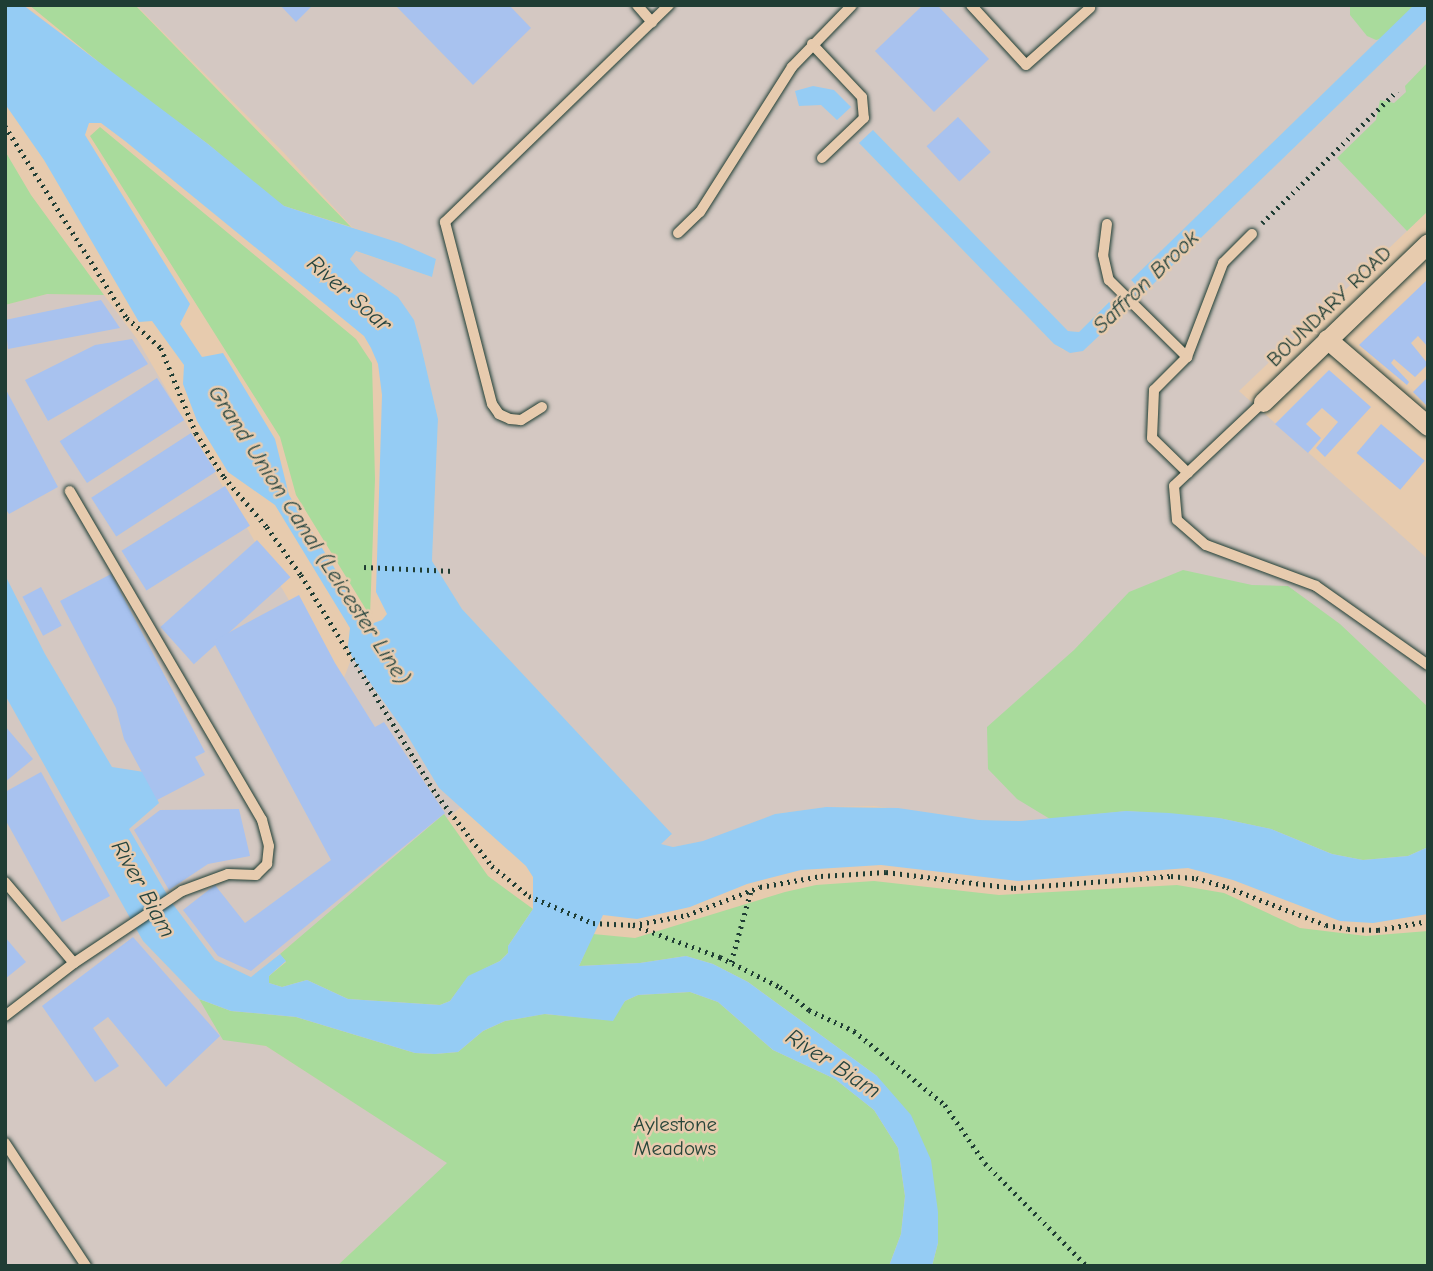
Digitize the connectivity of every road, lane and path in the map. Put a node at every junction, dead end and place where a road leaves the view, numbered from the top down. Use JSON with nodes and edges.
{"nodes":[{"id":1,"x":636,"y":5,"type":"edge"},
{"id":2,"x":669,"y":5,"type":"edge"},
{"id":3,"x":852,"y":5,"type":"edge"},
{"id":4,"x":977,"y":8,"type":"edge"},
{"id":5,"x":1090,"y":8,"type":"dead end"},
{"id":6,"x":652,"y":22,"type":"junction"},
{"id":7,"x":812,"y":44,"type":"junction"},
{"id":8,"x":1398,"y":91,"type":"dead end"},
{"id":9,"x":5,"y":126,"type":"edge"},
{"id":10,"x":822,"y":158,"type":"dead end"},
{"id":11,"x":1107,"y":224,"type":"dead end"},
{"id":12,"x":678,"y":233,"type":"dead end"},
{"id":13,"x":1252,"y":234,"type":"joint"},
{"id":14,"x":1428,"y":243,"type":"edge"},
{"id":15,"x":1327,"y":339,"type":"junction"},
{"id":16,"x":1187,"y":357,"type":"junction"},
{"id":17,"x":1263,"y":402,"type":"joint"},
{"id":18,"x":542,"y":407,"type":"dead end"},
{"id":19,"x":1428,"y":426,"type":"edge"},
{"id":20,"x":1188,"y":473,"type":"junction"},
{"id":21,"x":70,"y":491,"type":"dead end"},
{"id":22,"x":364,"y":568,"type":"dead end"},
{"id":23,"x":454,"y":571,"type":"dead end"},
{"id":24,"x":1428,"y":665,"type":"edge"},
{"id":25,"x":5,"y":882,"type":"edge"},
{"id":26,"x":751,"y":890,"type":"junction"},
{"id":27,"x":1428,"y":921,"type":"edge"},
{"id":28,"x":632,"y":925,"type":"junction"},
{"id":29,"x":731,"y":962,"type":"junction"},
{"id":30,"x":74,"y":963,"type":"junction"},
{"id":31,"x":5,"y":1016,"type":"edge"},
{"id":32,"x":5,"y":1143,"type":"edge"},
{"id":33,"x":86,"y":1266,"type":"edge"},
{"id":34,"x":1087,"y":1266,"type":"edge"}],
"edges":[{"from":1,"to":6,"type":"lane"},
{"from":2,"to":6,"type":"lane"},
{"from":3,"to":7,"type":"lane"},
{"from":4,"to":5,"type":"lane"},
{"from":6,"to":18,"type":"lane"},
{"from":7,"to":10,"type":"lane"},
{"from":7,"to":12,"type":"lane"},
{"from":8,"to":13,"type":"path"},
{"from":9,"to":28,"type":"path"},
{"from":11,"to":16,"type":"lane"},
{"from":13,"to":16,"type":"lane"},
{"from":14,"to":15,"type":"street","name":"BOUNDARY ROAD"},
{"from":15,"to":17,"type":"street","name":"BOUNDARY ROAD"},
{"from":15,"to":19,"type":"street"},
{"from":16,"to":20,"type":"lane"},
{"from":17,"to":20,"type":"lane"},
{"from":20,"to":24,"type":"lane"},
{"from":21,"to":30,"type":"lane"},
{"from":22,"to":23,"type":"path"},
{"from":25,"to":30,"type":"lane"},
{"from":26,"to":27,"type":"path"},
{"from":26,"to":28,"type":"path"},
{"from":26,"to":29,"type":"path"},
{"from":28,"to":29,"type":"path"},
{"from":29,"to":34,"type":"path"},
{"from":30,"to":31,"type":"lane"},
{"from":32,"to":33,"type":"lane"}]}
